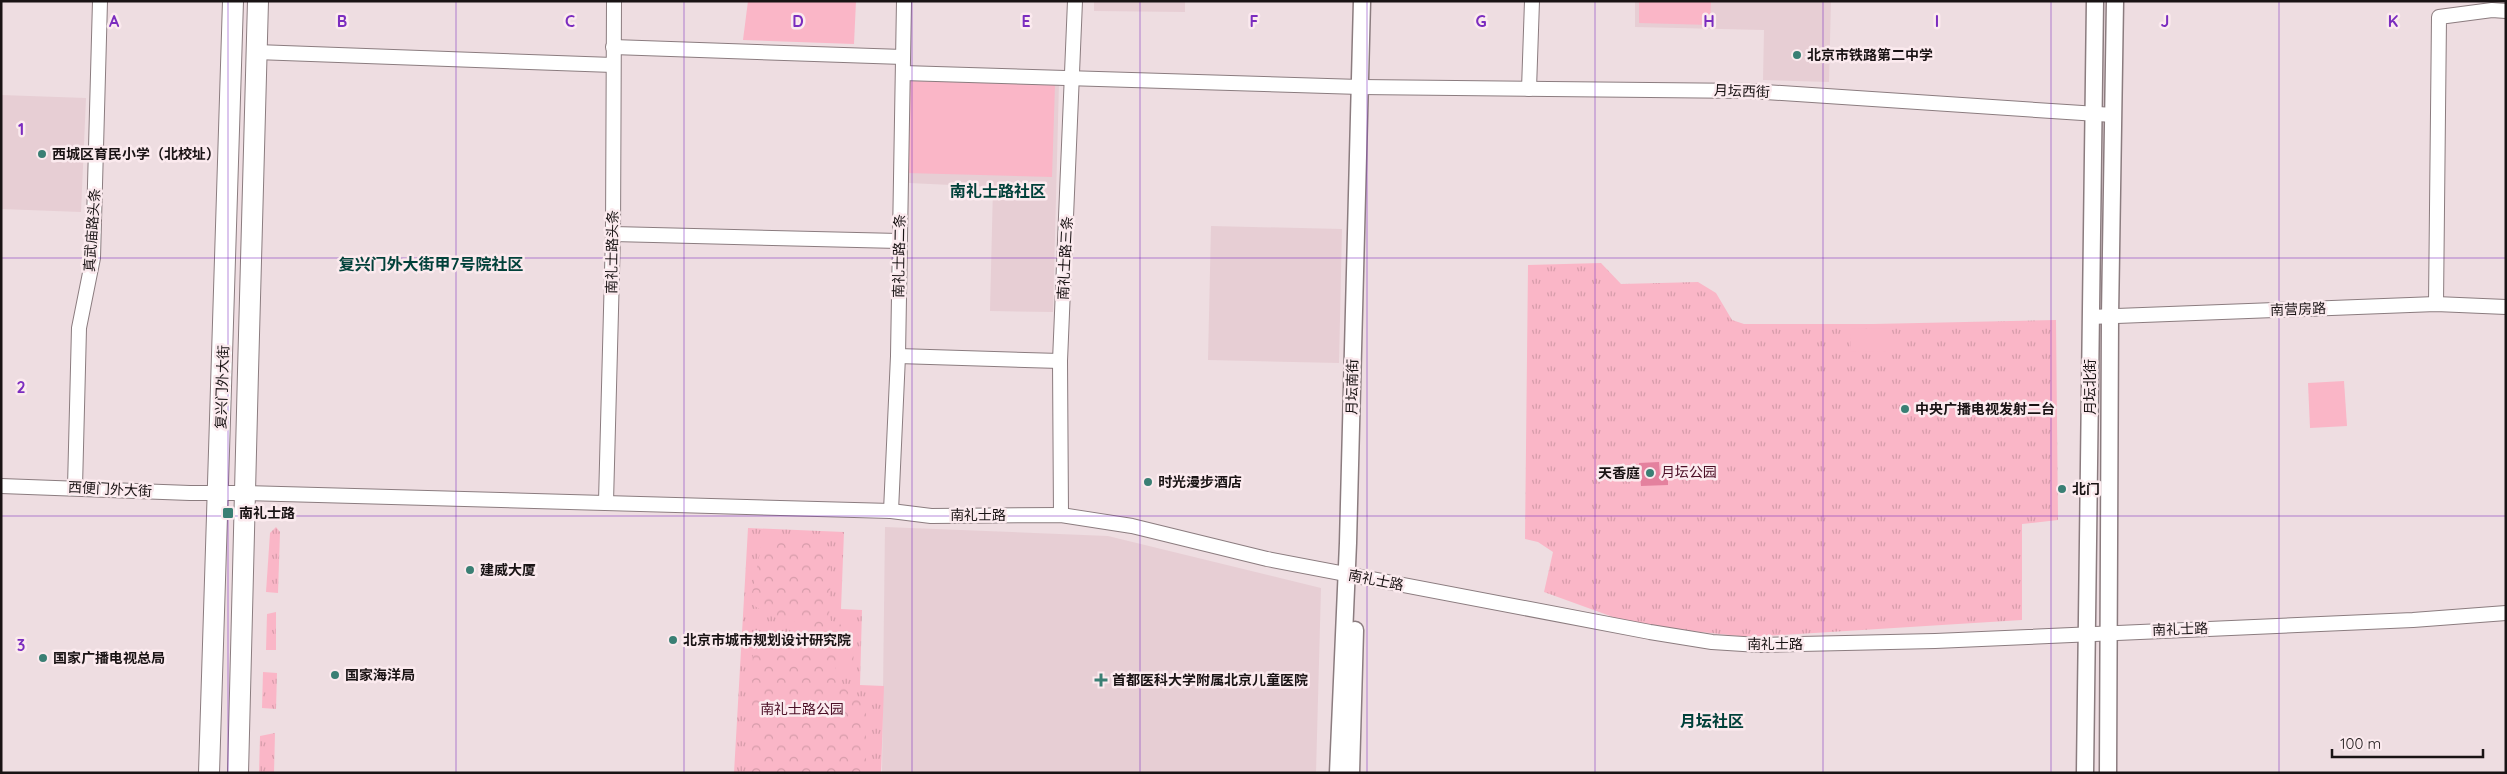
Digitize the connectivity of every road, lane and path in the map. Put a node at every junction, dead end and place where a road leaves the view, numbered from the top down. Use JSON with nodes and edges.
{"nodes":[{"id":1,"x":100,"y":1,"type":"edge"},
{"id":2,"x":233,"y":1,"type":"edge"},
{"id":3,"x":258,"y":1,"type":"edge"},
{"id":4,"x":614,"y":1,"type":"edge"},
{"id":5,"x":904,"y":1,"type":"edge"},
{"id":6,"x":1075,"y":1,"type":"edge"},
{"id":7,"x":1362,"y":1,"type":"edge"},
{"id":8,"x":1372,"y":1,"type":"edge"},
{"id":9,"x":1532,"y":1,"type":"edge"},
{"id":10,"x":2095,"y":1,"type":"edge"},
{"id":11,"x":2115,"y":1,"type":"edge"},
{"id":12,"x":2506,"y":11,"type":"edge"},
{"id":13,"x":613,"y":47,"type":"junction"},
{"id":14,"x":256,"y":52,"type":"junction"},
{"id":15,"x":903,"y":57,"type":"junction"},
{"id":16,"x":613,"y":65,"type":"junction"},
{"id":17,"x":903,"y":73,"type":"junction"},
{"id":18,"x":1073,"y":76,"type":"junction"},
{"id":19,"x":1365,"y":87,"type":"junction"},
{"id":20,"x":1529,"y":89,"type":"junction"},
{"id":21,"x":2094,"y":115,"type":"junction"},
{"id":22,"x":2113,"y":115,"type":"junction"},
{"id":23,"x":613,"y":234,"type":"junction"},
{"id":24,"x":899,"y":241,"type":"junction"},
{"id":25,"x":2436,"y":304,"type":"junction"},
{"id":26,"x":2506,"y":307,"type":"edge"},
{"id":27,"x":2110,"y":316,"type":"junction"},
{"id":28,"x":2090,"y":317,"type":"junction"},
{"id":29,"x":898,"y":356,"type":"junction"},
{"id":30,"x":1060,"y":361,"type":"junction"},
{"id":31,"x":1,"y":486,"type":"edge"},
{"id":32,"x":75,"y":487,"type":"junction"},
{"id":33,"x":218,"y":493,"type":"junction"},
{"id":34,"x":247,"y":493,"type":"junction"},
{"id":35,"x":606,"y":502,"type":"junction"},
{"id":36,"x":891,"y":511,"type":"junction"},
{"id":37,"x":1061,"y":515,"type":"junction"},
{"id":38,"x":1351,"y":575,"type":"junction"},
{"id":39,"x":2506,"y":614,"type":"edge"},
{"id":40,"x":2110,"y":632,"type":"junction"},
{"id":41,"x":2087,"y":633,"type":"junction"},
{"id":42,"x":209,"y":773,"type":"edge"},
{"id":43,"x":238,"y":773,"type":"edge"},
{"id":44,"x":1338,"y":773,"type":"edge"},
{"id":45,"x":1351,"y":773,"type":"edge"},
{"id":46,"x":2085,"y":773,"type":"edge"},
{"id":47,"x":2108,"y":773,"type":"edge"}],
"edges":[{"from":1,"to":32,"type":"street","name":"真武庙路头条"},
{"from":2,"to":33,"type":"highway","name":"复兴门外大街"},
{"from":3,"to":14,"type":"highway","name":"复兴门外大街"},
{"from":4,"to":13,"type":"street","name":"南礼士路头条"},
{"from":5,"to":15,"type":"street","name":"南礼士路二条"},
{"from":6,"to":18,"type":"street","name":"南礼士路三条"},
{"from":7,"to":19,"type":"main road","name":"月坛南街"},
{"from":8,"to":19,"type":"main road","name":"月坛南街"},
{"from":9,"to":20,"type":"street"},
{"from":10,"to":21,"type":"main road","name":"月坛北街"},
{"from":11,"to":22,"type":"main road","name":"月坛北街"},
{"from":12,"to":25,"type":"street"},
{"from":13,"to":15,"type":"street"},
{"from":13,"to":16,"type":"street","name":"南礼士路头条"},
{"from":14,"to":16,"type":"street"},
{"from":14,"to":34,"type":"highway","name":"复兴门外大街"},
{"from":15,"to":17,"type":"street","name":"南礼士路二条"},
{"from":16,"to":23,"type":"street","name":"南礼士路头条"},
{"from":17,"to":18,"type":"street","name":"月坛西街"},
{"from":17,"to":24,"type":"street","name":"南礼士路二条"},
{"from":18,"to":19,"type":"street","name":"月坛西街"},
{"from":18,"to":30,"type":"street","name":"南礼士路三条"},
{"from":19,"to":20,"type":"street","name":"月坛西街"},
{"from":19,"to":38,"type":"main road","name":"月坛南街"},
{"from":20,"to":21,"type":"street","name":"月坛西街"},
{"from":21,"to":22,"type":"street","name":"月坛西街"},
{"from":21,"to":28,"type":"main road","name":"月坛北街"},
{"from":22,"to":27,"type":"main road","name":"月坛北街"},
{"from":23,"to":24,"type":"street"},
{"from":23,"to":35,"type":"street","name":"南礼士路头条"},
{"from":24,"to":29,"type":"street","name":"南礼士路二条"},
{"from":25,"to":26,"type":"street","name":"南营房路"},
{"from":25,"to":27,"type":"street","name":"南营房路"},
{"from":27,"to":28,"type":"street","name":"南营房路"},
{"from":27,"to":40,"type":"main road","name":"月坛北街"},
{"from":28,"to":41,"type":"main road","name":"月坛北街"},
{"from":29,"to":30,"type":"street"},
{"from":29,"to":36,"type":"street","name":"南礼士路二条"},
{"from":30,"to":37,"type":"street","name":"南礼士路三条"},
{"from":31,"to":32,"type":"street","name":"西便门外大街"},
{"from":32,"to":33,"type":"street","name":"西便门外大街"},
{"from":33,"to":34,"type":"street","name":"西便门外大街"},
{"from":33,"to":42,"type":"highway","name":"复兴门外大街"},
{"from":34,"to":35,"type":"street","name":"南礼士路"},
{"from":34,"to":43,"type":"highway","name":"复兴门外大街"},
{"from":35,"to":36,"type":"street","name":"南礼士路"},
{"from":36,"to":37,"type":"street","name":"南礼士路"},
{"from":37,"to":38,"type":"street","name":"南礼士路"},
{"from":38,"to":41,"type":"street","name":"南礼士路"},
{"from":38,"to":44,"type":"main road","name":"月坛南街"},
{"from":38,"to":45,"type":"main road","name":"月坛南街"},
{"from":39,"to":40,"type":"street","name":"南礼士路"},
{"from":40,"to":41,"type":"street","name":"南礼士路"},
{"from":40,"to":47,"type":"main road","name":"月坛北街"},
{"from":41,"to":46,"type":"main road","name":"月坛北街"}]}
